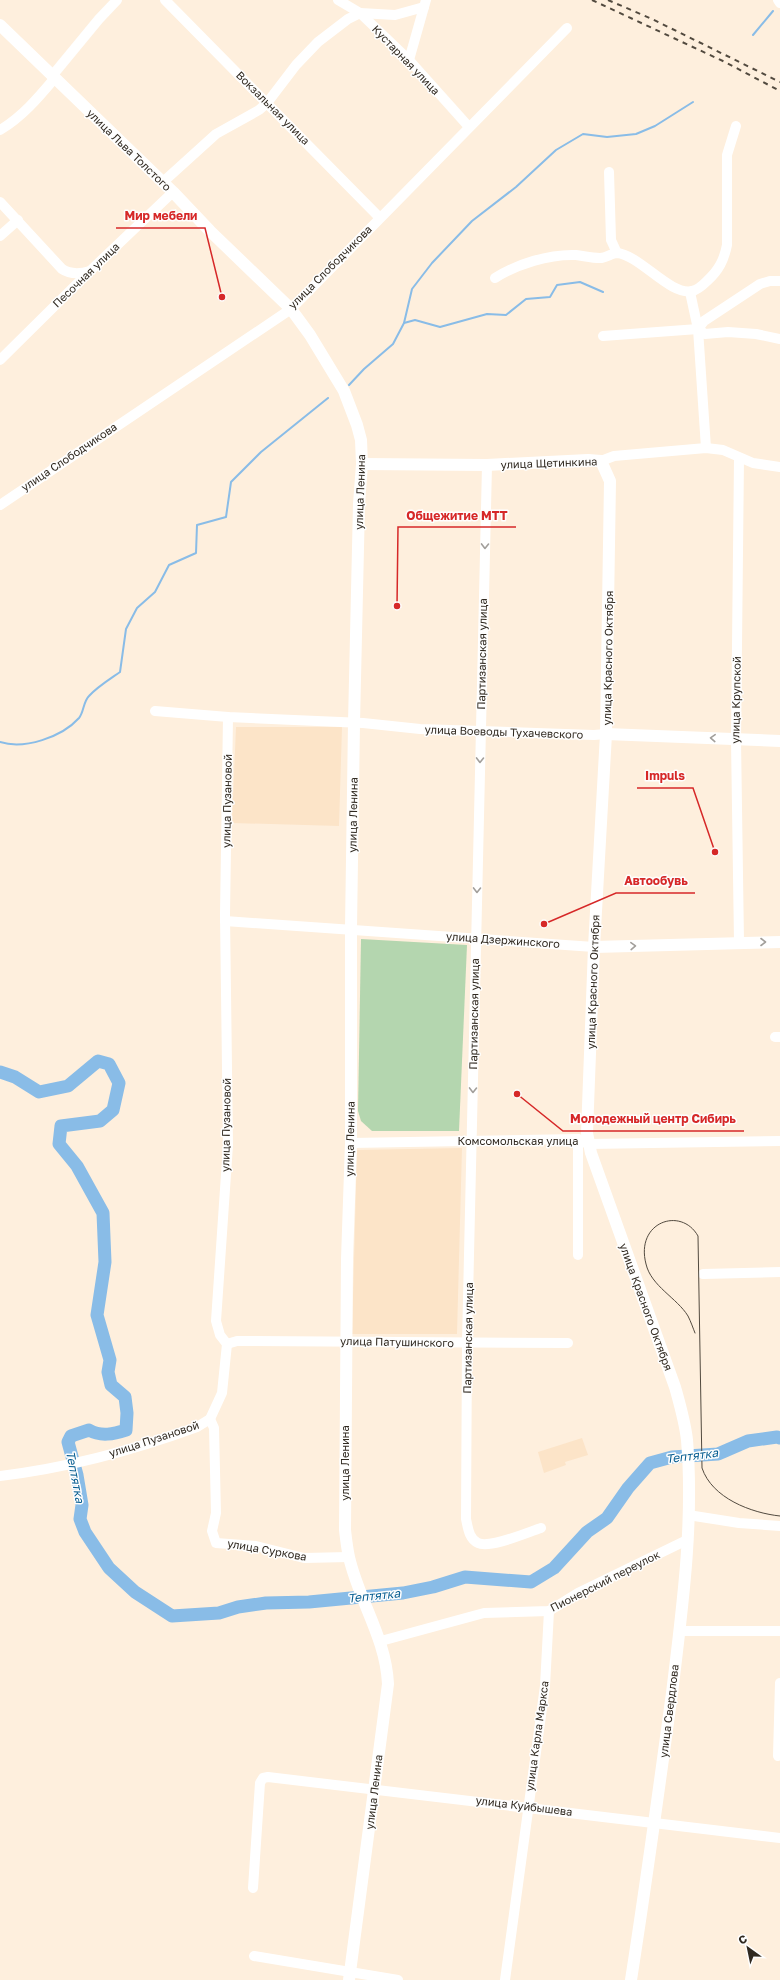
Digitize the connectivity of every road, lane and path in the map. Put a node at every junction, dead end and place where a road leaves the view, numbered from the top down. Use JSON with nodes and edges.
{"nodes":[{"id":1,"x":117,"y":0,"type":"edge"},
{"id":2,"x":165,"y":0,"type":"edge"},
{"id":3,"x":338,"y":0,"type":"edge"},
{"id":4,"x":778,"y":0,"type":"edge"},
{"id":5,"x":425,"y":3,"type":"edge"},
{"id":6,"x":780,"y":3,"type":"edge"},
{"id":7,"x":360,"y":14,"type":"junction"},
{"id":8,"x":0,"y":25,"type":"edge"},
{"id":9,"x":567,"y":28,"type":"dead end"},
{"id":10,"x":409,"y":60,"type":"junction"},
{"id":11,"x":53,"y":78,"type":"junction"},
{"id":12,"x":267,"y":103,"type":"junction"},
{"id":13,"x":736,"y":126,"type":"dead end"},
{"id":14,"x":469,"y":127,"type":"junction"},
{"id":15,"x":0,"y":130,"type":"edge"},
{"id":16,"x":609,"y":172,"type":"dead end"},
{"id":17,"x":163,"y":182,"type":"junction"},
{"id":18,"x":173,"y":192,"type":"junction"},
{"id":19,"x":0,"y":202,"type":"edge"},
{"id":20,"x":380,"y":218,"type":"junction"},
{"id":21,"x":18,"y":220,"type":"junction"},
{"id":22,"x":0,"y":236,"type":"edge"},
{"id":23,"x":617,"y":253,"type":"junction"},
{"id":24,"x":90,"y":271,"type":"junction"},
{"id":25,"x":495,"y":278,"type":"dead end"},
{"id":26,"x":780,"y":281,"type":"edge"},
{"id":27,"x":690,"y":292,"type":"junction"},
{"id":28,"x":290,"y":309,"type":"junction"},
{"id":29,"x":698,"y":329,"type":"junction"},
{"id":30,"x":603,"y":336,"type":"dead end"},
{"id":31,"x":780,"y":339,"type":"edge"},
{"id":32,"x":0,"y":360,"type":"edge"},
{"id":33,"x":706,"y":448,"type":"junction"},
{"id":34,"x":740,"y":458,"type":"junction"},
{"id":35,"x":601,"y":461,"type":"junction"},
{"id":36,"x":362,"y":464,"type":"junction"},
{"id":37,"x":487,"y":465,"type":"junction"},
{"id":38,"x":780,"y":466,"type":"edge"},
{"id":39,"x":0,"y":505,"type":"edge"},
{"id":40,"x":155,"y":711,"type":"dead end"},
{"id":41,"x":228,"y":717,"type":"junction"},
{"id":42,"x":354,"y":723,"type":"junction"},
{"id":43,"x":481,"y":732,"type":"junction"},
{"id":44,"x":606,"y":734,"type":"junction"},
{"id":45,"x":736,"y":740,"type":"junction"},
{"id":46,"x":780,"y":741,"type":"edge"},
{"id":47,"x":225,"y":921,"type":"junction"},
{"id":48,"x":351,"y":928,"type":"junction"},
{"id":49,"x":476,"y":938,"type":"junction"},
{"id":50,"x":738,"y":942,"type":"junction"},
{"id":51,"x":780,"y":942,"type":"edge"},
{"id":52,"x":594,"y":947,"type":"junction"},
{"id":53,"x":472,"y":1140,"type":"junction"},
{"id":54,"x":583,"y":1141,"type":"junction"},
{"id":55,"x":780,"y":1141,"type":"edge"},
{"id":56,"x":351,"y":1143,"type":"junction"},
{"id":57,"x":578,"y":1255,"type":"dead end"},
{"id":58,"x":780,"y":1272,"type":"edge"},
{"id":59,"x":703,"y":1274,"type":"dead end"},
{"id":60,"x":346,"y":1340,"type":"junction"},
{"id":61,"x":467,"y":1343,"type":"junction"},
{"id":62,"x":568,"y":1343,"type":"dead end"},
{"id":63,"x":227,"y":1344,"type":"junction"},
{"id":64,"x":210,"y":1419,"type":"junction"},
{"id":65,"x":687,"y":1440,"type":"joint"},
{"id":66,"x":0,"y":1476,"type":"edge"},
{"id":67,"x":688,"y":1515,"type":"junction"},
{"id":68,"x":780,"y":1526,"type":"edge"},
{"id":69,"x":541,"y":1528,"type":"dead end"},
{"id":70,"x":687,"y":1540,"type":"junction"},
{"id":71,"x":349,"y":1558,"type":"junction"},
{"id":72,"x":549,"y":1611,"type":"junction"},
{"id":73,"x":680,"y":1630,"type":"junction"},
{"id":74,"x":780,"y":1631,"type":"edge"},
{"id":75,"x":381,"y":1641,"type":"junction"},
{"id":76,"x":780,"y":1683,"type":"edge"},
{"id":77,"x":778,"y":1756,"type":"dead end"},
{"id":78,"x":375,"y":1788,"type":"junction"},
{"id":79,"x":528,"y":1806,"type":"junction"},
{"id":80,"x":655,"y":1824,"type":"junction"},
{"id":81,"x":780,"y":1838,"type":"edge"},
{"id":82,"x":253,"y":1888,"type":"dead end"},
{"id":83,"x":254,"y":1956,"type":"dead end"},
{"id":84,"x":350,"y":1975,"type":"edge"},
{"id":85,"x":398,"y":1980,"type":"edge"},
{"id":86,"x":506,"y":1980,"type":"edge"},
{"id":87,"x":631,"y":1980,"type":"edge"}],
"edges":[{"from":1,"to":11,"type":"street"},
{"from":2,"to":12,"type":"street","name":"Вокзальная улица"},
{"from":3,"to":7,"type":"street","name":"Кустарная улица"},
{"from":4,"to":6,"type":"street"},
{"from":5,"to":7,"type":"street"},
{"from":5,"to":10,"type":"street"},
{"from":7,"to":10,"type":"street","name":"Кустарная улица"},
{"from":7,"to":12,"type":"street"},
{"from":8,"to":11,"type":"main road","name":"улица Льва Толстого"},
{"from":9,"to":14,"type":"street","name":"улица Слободчикова"},
{"from":10,"to":14,"type":"street","name":"Кустарная улица"},
{"from":11,"to":15,"type":"street"},
{"from":11,"to":17,"type":"main road","name":"улица Льва Толстого"},
{"from":12,"to":17,"type":"street"},
{"from":12,"to":20,"type":"street","name":"Вокзальная улица"},
{"from":13,"to":27,"type":"street"},
{"from":14,"to":20,"type":"street","name":"улица Слободчикова"},
{"from":16,"to":23,"type":"street"},
{"from":17,"to":18,"type":"main road","name":"улица Льва Толстого"},
{"from":18,"to":24,"type":"street","name":"Песочная улица"},
{"from":18,"to":28,"type":"main road","name":"улица Льва Толстого"},
{"from":19,"to":21,"type":"street"},
{"from":20,"to":28,"type":"street","name":"улица Слободчикова"},
{"from":21,"to":22,"type":"street"},
{"from":21,"to":24,"type":"street"},
{"from":23,"to":25,"type":"street"},
{"from":23,"to":27,"type":"street"},
{"from":24,"to":32,"type":"street","name":"Песочная улица"},
{"from":26,"to":29,"type":"street"},
{"from":27,"to":29,"type":"street"},
{"from":28,"to":36,"type":"main road","name":"улица Ленина"},
{"from":28,"to":39,"type":"street","name":"улица Слободчикова"},
{"from":29,"to":30,"type":"street"},
{"from":29,"to":31,"type":"street"},
{"from":29,"to":33,"type":"street"},
{"from":33,"to":34,"type":"street","name":"улица Щетинкина"},
{"from":33,"to":35,"type":"street","name":"улица Щетинкина"},
{"from":34,"to":38,"type":"street","name":"улица Щетинкина"},
{"from":34,"to":45,"type":"street","name":"улица Крупской"},
{"from":35,"to":37,"type":"main road","name":"улица Щетинкина"},
{"from":35,"to":44,"type":"main road","name":"улица Красного Октября"},
{"from":36,"to":37,"type":"main road","name":"улица Щетинкина"},
{"from":36,"to":42,"type":"main road","name":"улица Ленина"},
{"from":37,"to":43,"type":"street","name":"Партизанская улица","one_way":true},
{"from":40,"to":41,"type":"street","name":"улица Воеводы Тухачевского"},
{"from":41,"to":42,"type":"street","name":"улица Воеводы Тухачевского"},
{"from":41,"to":47,"type":"street","name":"улица Пузановой"},
{"from":42,"to":43,"type":"street","name":"улица Воеводы Тухачевского"},
{"from":42,"to":48,"type":"main road","name":"улица Ленина"},
{"from":43,"to":44,"type":"street","name":"улица Воеводы Тухачевского"},
{"from":43,"to":49,"type":"street","name":"Партизанская улица","one_way":true},
{"from":45,"to":44,"type":"main road","name":"улица Воеводы Тухачевского","one_way":true},
{"from":44,"to":52,"type":"main road","name":"улица Красного Октября"},
{"from":45,"to":46,"type":"main road","name":"улица Воеводы Тухачевского"},
{"from":45,"to":50,"type":"street","name":"улица Крупской"},
{"from":47,"to":48,"type":"street","name":"улица Дзержинского"},
{"from":47,"to":63,"type":"street","name":"улица Пузановой"},
{"from":48,"to":49,"type":"street","name":"улица Дзержинского"},
{"from":48,"to":56,"type":"main road","name":"улица Ленина"},
{"from":49,"to":52,"type":"street","name":"улица Дзержинского"},
{"from":49,"to":53,"type":"street","name":"Партизанская улица","one_way":true},
{"from":50,"to":51,"type":"main road","name":"улица Дзержинского","one_way":true},
{"from":52,"to":50,"type":"main road","name":"улица Дзержинского","one_way":true},
{"from":52,"to":54,"type":"main road","name":"улица Красного Октября"},
{"from":53,"to":54,"type":"street","name":"Комсомольская улица"},
{"from":53,"to":56,"type":"street","name":"Комсомольская улица"},
{"from":53,"to":61,"type":"street","name":"Партизанская улица"},
{"from":54,"to":55,"type":"street","name":"Комсомольская улица"},
{"from":54,"to":57,"type":"street"},
{"from":54,"to":65,"type":"main road","name":"улица Красного Октября"},
{"from":56,"to":60,"type":"main road","name":"улица Ленина"},
{"from":58,"to":59,"type":"street"},
{"from":60,"to":61,"type":"street","name":"улица Патушинского"},
{"from":60,"to":63,"type":"street","name":"улица Патушинского"},
{"from":60,"to":71,"type":"main road","name":"улица Ленина"},
{"from":61,"to":62,"type":"street","name":"улица Патушинского"},
{"from":61,"to":69,"type":"street","name":"Партизанская улица"},
{"from":63,"to":64,"type":"street","name":"улица Пузановой"},
{"from":64,"to":66,"type":"street","name":"улица Пузановой"},
{"from":64,"to":71,"type":"street","name":"улица Суркова"},
{"from":65,"to":67,"type":"main road","name":"улица Свердлова"},
{"from":67,"to":68,"type":"street"},
{"from":67,"to":70,"type":"main road","name":"улица Свердлова"},
{"from":70,"to":72,"type":"street","name":"Пионерский переулок"},
{"from":70,"to":73,"type":"main road","name":"улица Свердлова"},
{"from":71,"to":75,"type":"main road","name":"улица Ленина"},
{"from":72,"to":75,"type":"street","name":"Пионерский переулок"},
{"from":72,"to":79,"type":"street","name":"улица Карла Маркса"},
{"from":73,"to":74,"type":"street"},
{"from":73,"to":80,"type":"main road","name":"улица Свердлова"},
{"from":75,"to":78,"type":"main road","name":"улица Ленина"},
{"from":76,"to":77,"type":"street"},
{"from":78,"to":79,"type":"street","name":"улица Куйбышева"},
{"from":78,"to":82,"type":"street","name":"улица Куйбышева"},
{"from":78,"to":84,"type":"main road","name":"улица Ленина"},
{"from":79,"to":80,"type":"street","name":"улица Куйбышева"},
{"from":79,"to":86,"type":"street","name":"улица Карла Маркса"},
{"from":80,"to":81,"type":"street","name":"улица Куйбышева"},
{"from":80,"to":87,"type":"main road","name":"улица Свердлова"},
{"from":83,"to":84,"type":"street"},
{"from":84,"to":85,"type":"street"}]}
